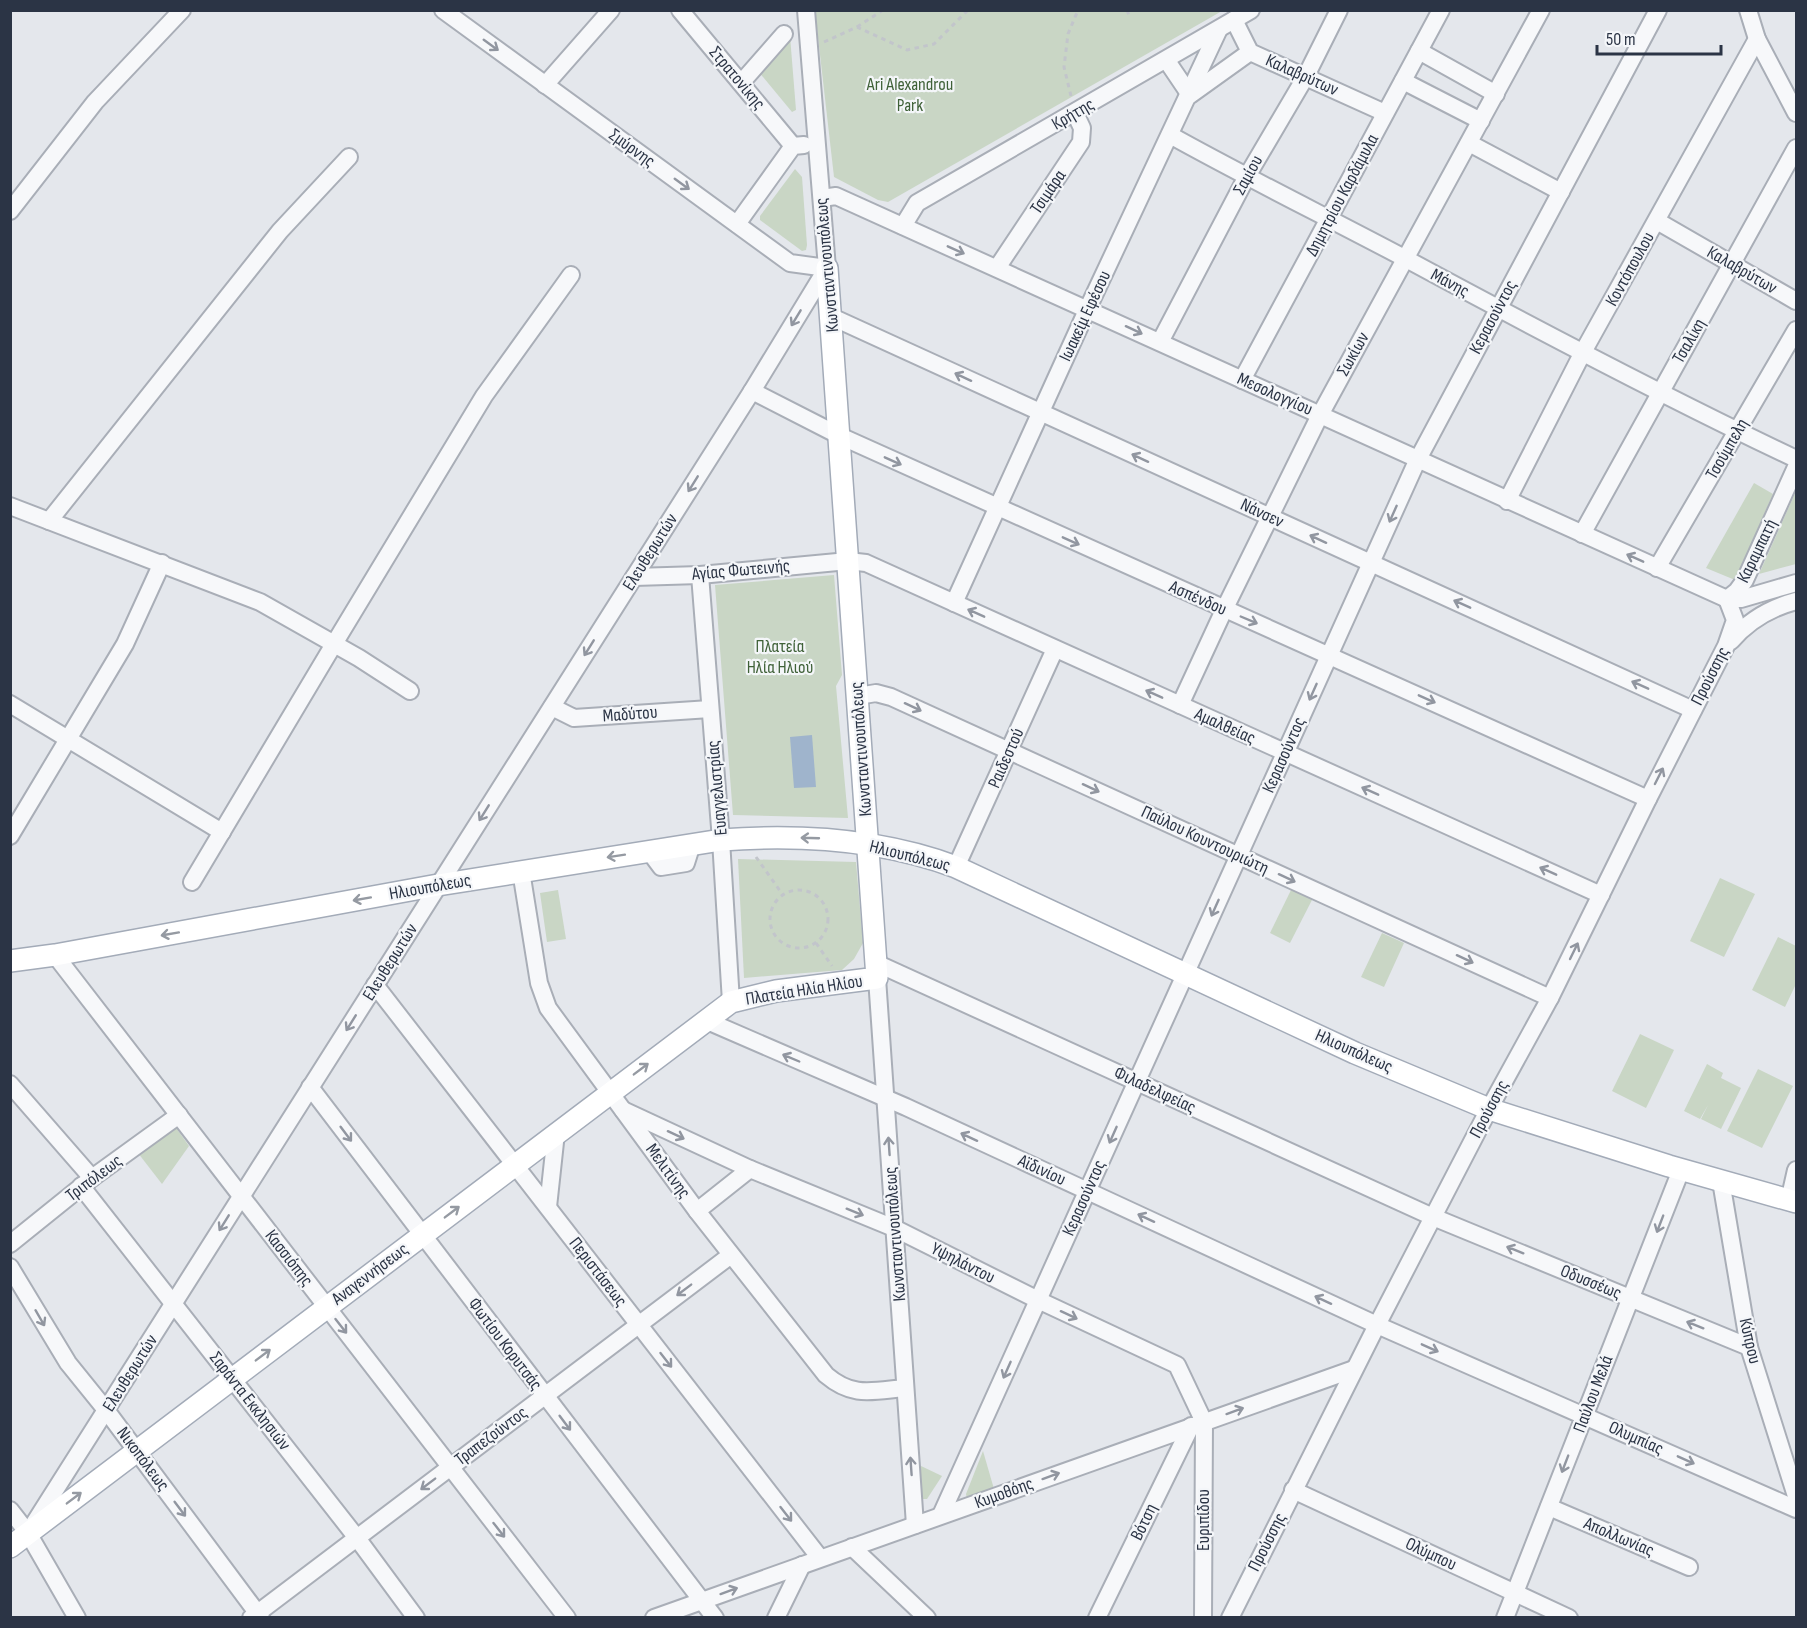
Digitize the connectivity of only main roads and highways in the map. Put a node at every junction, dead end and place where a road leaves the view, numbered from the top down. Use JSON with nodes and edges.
{"nodes":[{"id":1,"x":827,"y":268,"type":"road end"},
{"id":2,"x":868,"y":844,"type":"junction"},
{"id":3,"x":10,"y":961,"type":"edge"},
{"id":4,"x":877,"y":971,"type":"joint"},
{"id":5,"x":731,"y":1002,"type":"joint"},
{"id":6,"x":1794,"y":1205,"type":"edge"},
{"id":7,"x":10,"y":1547,"type":"edge"}],
"edges":[{"from":1,"to":2,"type":"main road","name":"Κωνσταντινουπόλεως"},
{"from":2,"to":3,"type":"main road","name":"Ηλιουπόλεως","one_way":true},
{"from":2,"to":4,"type":"main road","name":"Κωνσταντινουπόλεως"},
{"from":2,"to":6,"type":"main road","name":"Ηλιουπόλεως"},
{"from":4,"to":5,"type":"main road","name":"Πλατεία Ηλία Ηλίου"},
{"from":7,"to":5,"type":"main road","name":"Αναγεννήσεως","one_way":true}]}
